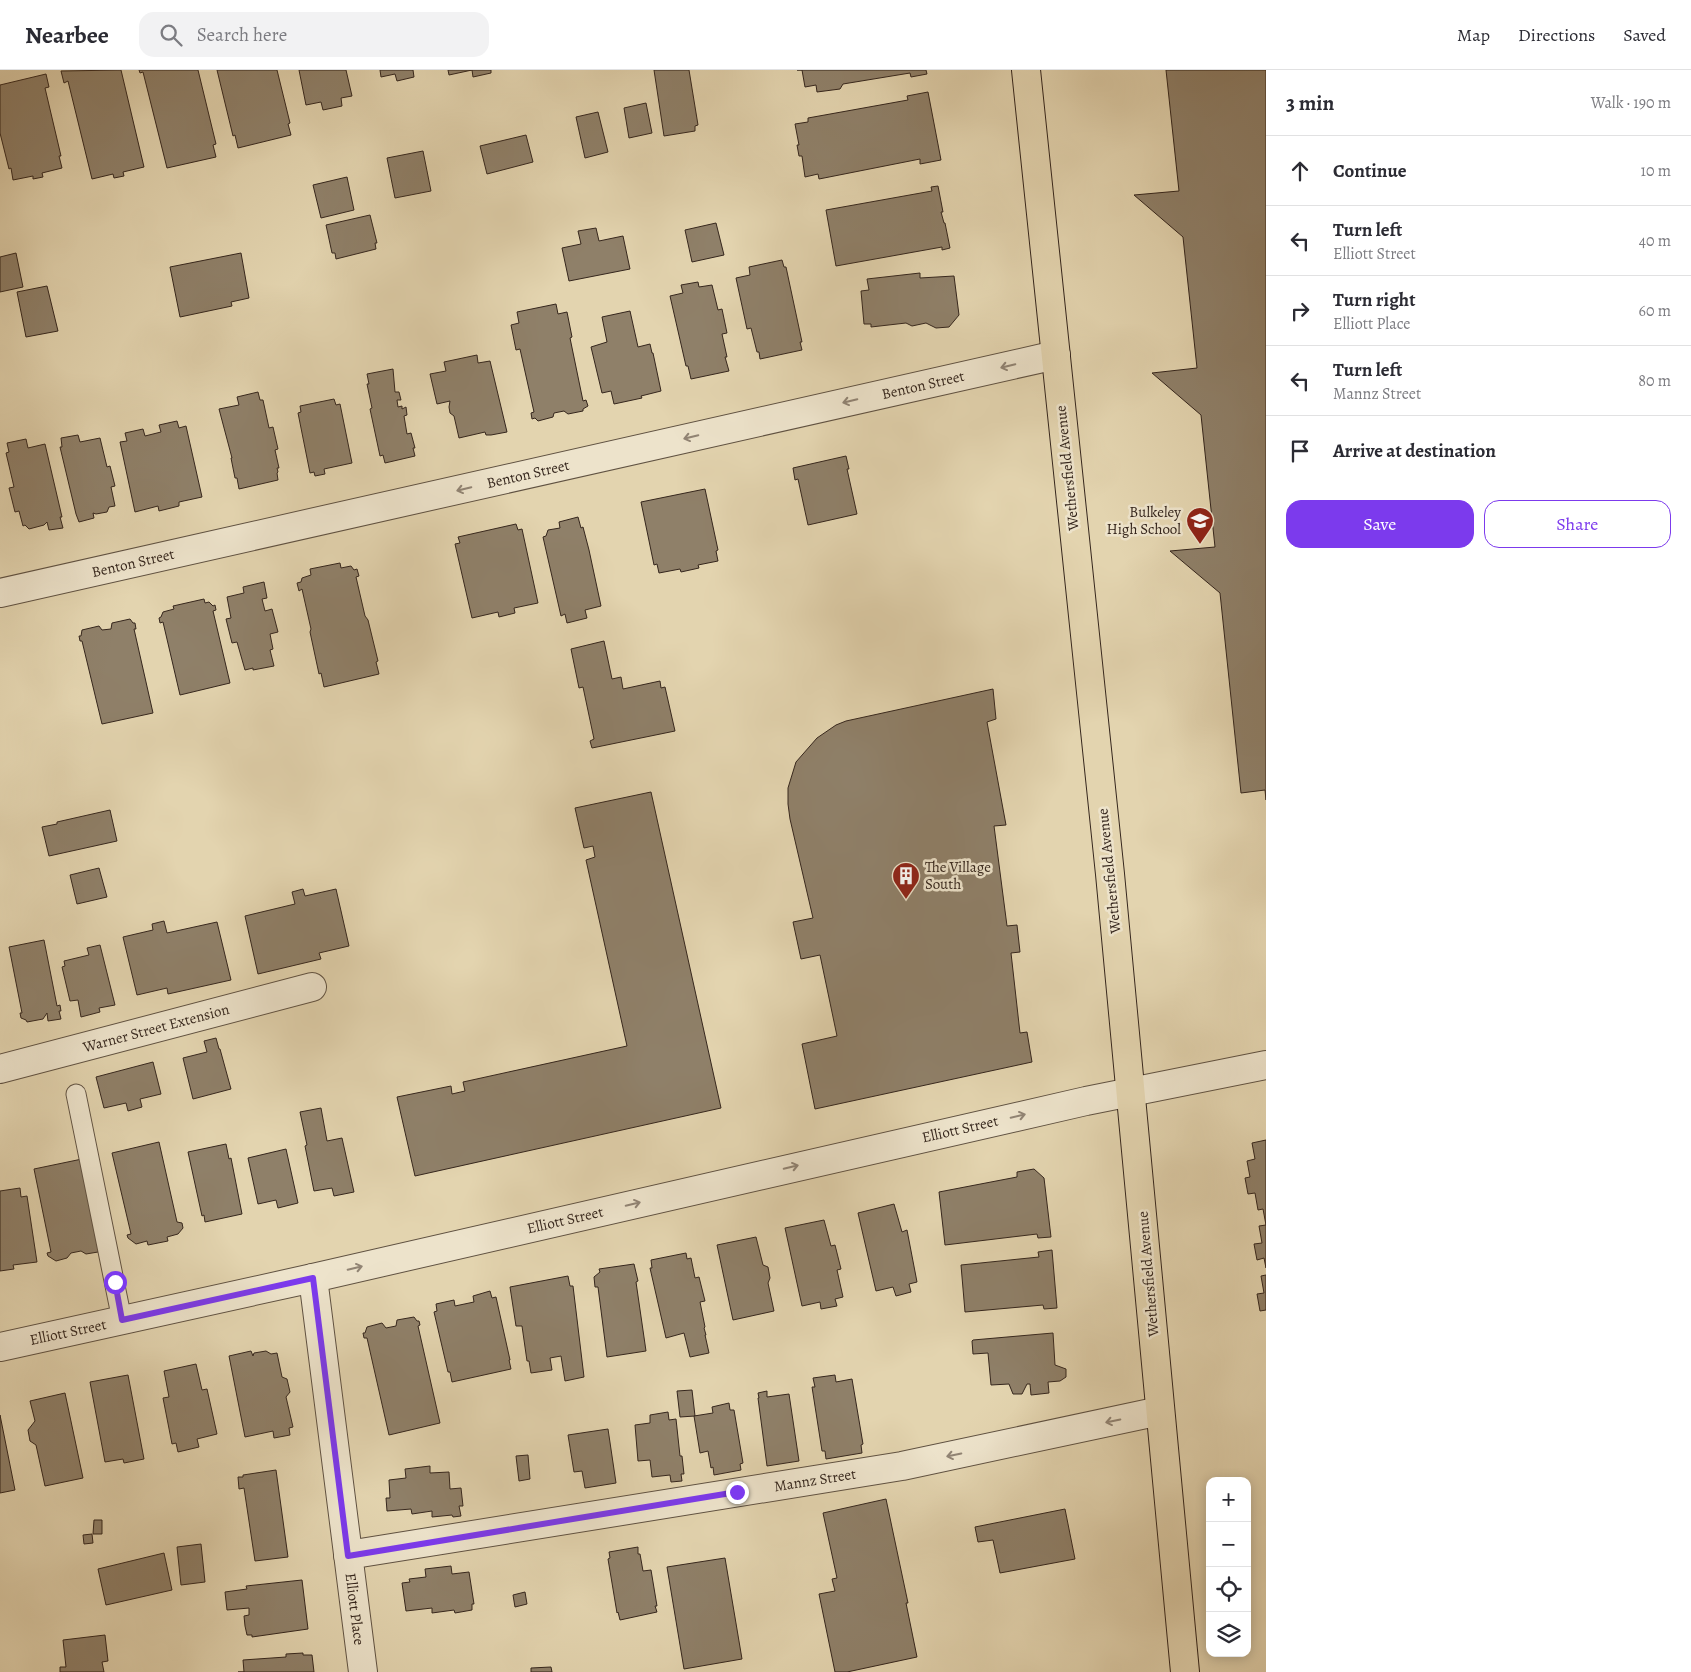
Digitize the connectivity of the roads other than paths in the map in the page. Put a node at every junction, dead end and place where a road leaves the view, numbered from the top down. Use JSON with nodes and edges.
{"nodes":[{"id":1,"x":1026,"y":70,"type":"edge"},
{"id":2,"x":1056,"y":355,"type":"junction"},
{"id":3,"x":0,"y":593,"type":"edge"},
{"id":4,"x":312,"y":987,"type":"dead end"},
{"id":5,"x":1266,"y":1065,"type":"edge"},
{"id":6,"x":0,"y":1069,"type":"edge"},
{"id":7,"x":1131,"y":1091,"type":"junction"},
{"id":8,"x":76,"y":1094,"type":"dead end"},
{"id":9,"x":313,"y":1278,"type":"junction"},
{"id":10,"x":122,"y":1320,"type":"junction"},
{"id":11,"x":0,"y":1347,"type":"edge"},
{"id":12,"x":1160,"y":1411,"type":"junction"},
{"id":13,"x":348,"y":1556,"type":"junction"},
{"id":14,"x":363,"y":1672,"type":"edge"},
{"id":15,"x":1184,"y":1672,"type":"edge"}],
"edges":[{"from":1,"to":2,"type":"main road","name":"Wethersfield Avenue"},
{"from":2,"to":3,"type":"street","name":"Benton Street","one_way":true},
{"from":2,"to":7,"type":"main road","name":"Wethersfield Avenue"},
{"from":4,"to":6,"type":"street","name":"Warner Street Extension"},
{"from":5,"to":7,"type":"street","name":"Elliott Street"},
{"from":9,"to":7,"type":"street","name":"Elliott Street","one_way":true},
{"from":7,"to":12,"type":"main road","name":"Wethersfield Avenue"},
{"from":8,"to":10,"type":"lane"},
{"from":9,"to":10,"type":"street","name":"Elliott Street"},
{"from":9,"to":13,"type":"street","name":"Elliott Place"},
{"from":10,"to":11,"type":"street","name":"Elliott Street"},
{"from":12,"to":13,"type":"street","name":"Mannz Street","one_way":true},
{"from":12,"to":15,"type":"main road","name":"Wethersfield Avenue"},
{"from":13,"to":14,"type":"street","name":"Elliott Place"}]}
